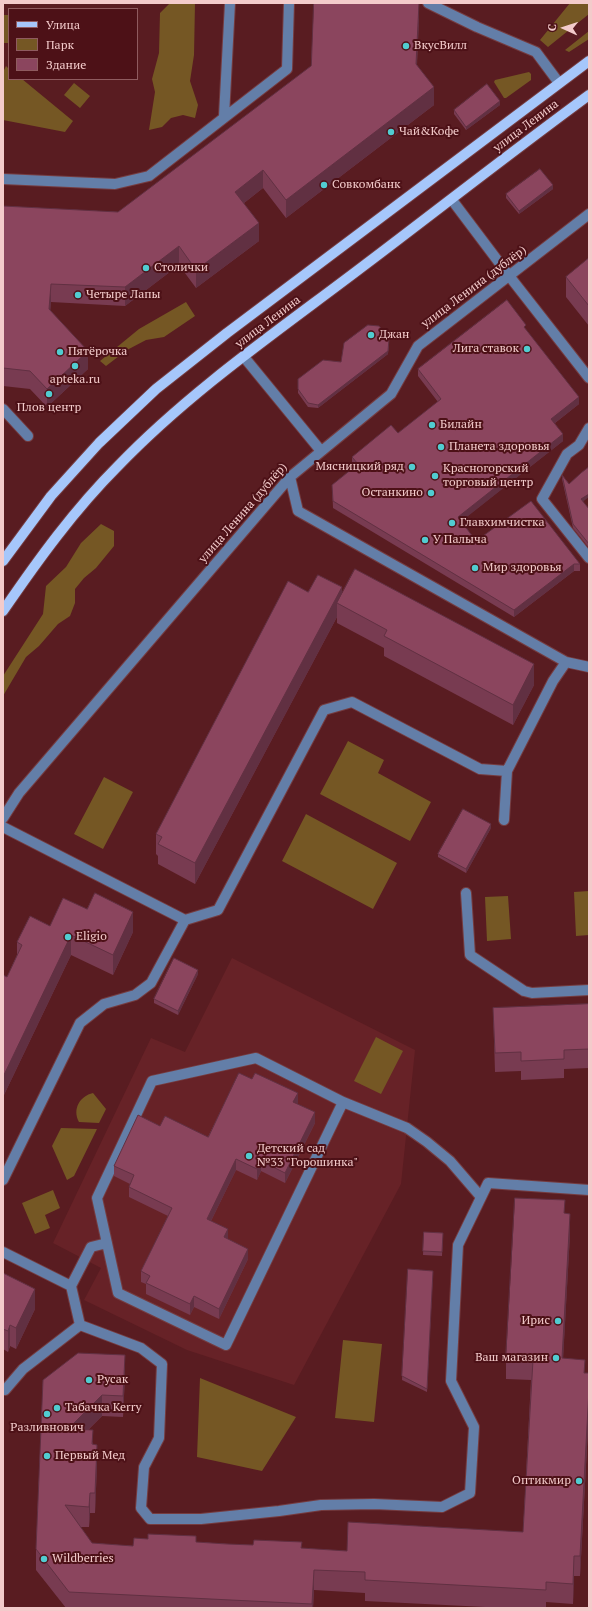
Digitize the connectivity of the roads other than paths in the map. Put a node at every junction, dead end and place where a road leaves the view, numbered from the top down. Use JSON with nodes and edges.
{"nodes":[{"id":1,"x":230,"y":3,"type":"edge"},
{"id":2,"x":289,"y":3,"type":"edge"},
{"id":3,"x":428,"y":3,"type":"edge"},
{"id":4,"x":589,"y":61,"type":"edge"},
{"id":5,"x":559,"y":83,"type":"junction"},
{"id":6,"x":589,"y":95,"type":"edge"},
{"id":7,"x":224,"y":116,"type":"junction"},
{"id":8,"x":3,"y":179,"type":"edge"},
{"id":9,"x":452,"y":200,"type":"junction"},
{"id":10,"x":589,"y":214,"type":"edge"},
{"id":11,"x":510,"y":277,"type":"junction"},
{"id":12,"x":244,"y":357,"type":"junction"},
{"id":13,"x":589,"y":378,"type":"edge"},
{"id":14,"x":3,"y":409,"type":"edge"},
{"id":15,"x":589,"y":428,"type":"edge"},
{"id":16,"x":28,"y":436,"type":"dead end"},
{"id":17,"x":321,"y":451,"type":"junction"},
{"id":18,"x":290,"y":477,"type":"junction"},
{"id":19,"x":589,"y":558,"type":"edge"},
{"id":20,"x":3,"y":561,"type":"edge"},
{"id":21,"x":3,"y":611,"type":"edge"},
{"id":22,"x":566,"y":662,"type":"junction"},
{"id":23,"x":589,"y":667,"type":"edge"},
{"id":24,"x":507,"y":771,"type":"junction"},
{"id":25,"x":3,"y":818,"type":"edge"},
{"id":26,"x":504,"y":820,"type":"dead end"},
{"id":27,"x":3,"y":828,"type":"edge"},
{"id":28,"x":466,"y":894,"type":"dead end"},
{"id":29,"x":185,"y":920,"type":"junction"},
{"id":30,"x":589,"y":990,"type":"edge"},
{"id":31,"x":343,"y":1102,"type":"junction"},
{"id":32,"x":3,"y":1180,"type":"edge"},
{"id":33,"x":589,"y":1190,"type":"edge"},
{"id":34,"x":482,"y":1197,"type":"junction"},
{"id":35,"x":107,"y":1243,"type":"junction"},
{"id":36,"x":3,"y":1252,"type":"edge"},
{"id":37,"x":71,"y":1286,"type":"junction"},
{"id":38,"x":80,"y":1326,"type":"junction"},
{"id":39,"x":5,"y":1390,"type":"dead end"}],
"edges":[{"from":1,"to":7,"type":"street"},
{"from":2,"to":7,"type":"street"},
{"from":3,"to":5,"type":"street"},
{"from":4,"to":5,"type":"main road","name":"улица Ленина"},
{"from":5,"to":20,"type":"main road","name":"улица Ленина"},
{"from":6,"to":9,"type":"main road","name":"улица Ленина"},
{"from":7,"to":8,"type":"street"},
{"from":9,"to":11,"type":"street"},
{"from":9,"to":12,"type":"main road","name":"улица Ленина"},
{"from":10,"to":11,"type":"street","name":"улица Ленина (дублёр)"},
{"from":11,"to":13,"type":"street"},
{"from":11,"to":17,"type":"street","name":"улица Ленина (дублёр)"},
{"from":12,"to":17,"type":"street"},
{"from":12,"to":21,"type":"main road","name":"улица Ленина"},
{"from":14,"to":16,"type":"street"},
{"from":15,"to":19,"type":"street"},
{"from":17,"to":18,"type":"street","name":"улица Ленина (дублёр)"},
{"from":18,"to":22,"type":"street"},
{"from":18,"to":25,"type":"street","name":"улица Ленина (дублёр)"},
{"from":22,"to":23,"type":"street"},
{"from":22,"to":24,"type":"street"},
{"from":24,"to":26,"type":"street"},
{"from":24,"to":29,"type":"street"},
{"from":27,"to":29,"type":"street"},
{"from":28,"to":30,"type":"street"},
{"from":29,"to":32,"type":"street"},
{"from":31,"to":34,"type":"street"},
{"from":31,"to":35,"type":"street"},
{"from":31,"to":35,"type":"street"},
{"from":33,"to":34,"type":"street"},
{"from":34,"to":38,"type":"street"},
{"from":35,"to":37,"type":"street"},
{"from":36,"to":37,"type":"street"},
{"from":37,"to":38,"type":"street"},
{"from":38,"to":39,"type":"street"}]}
